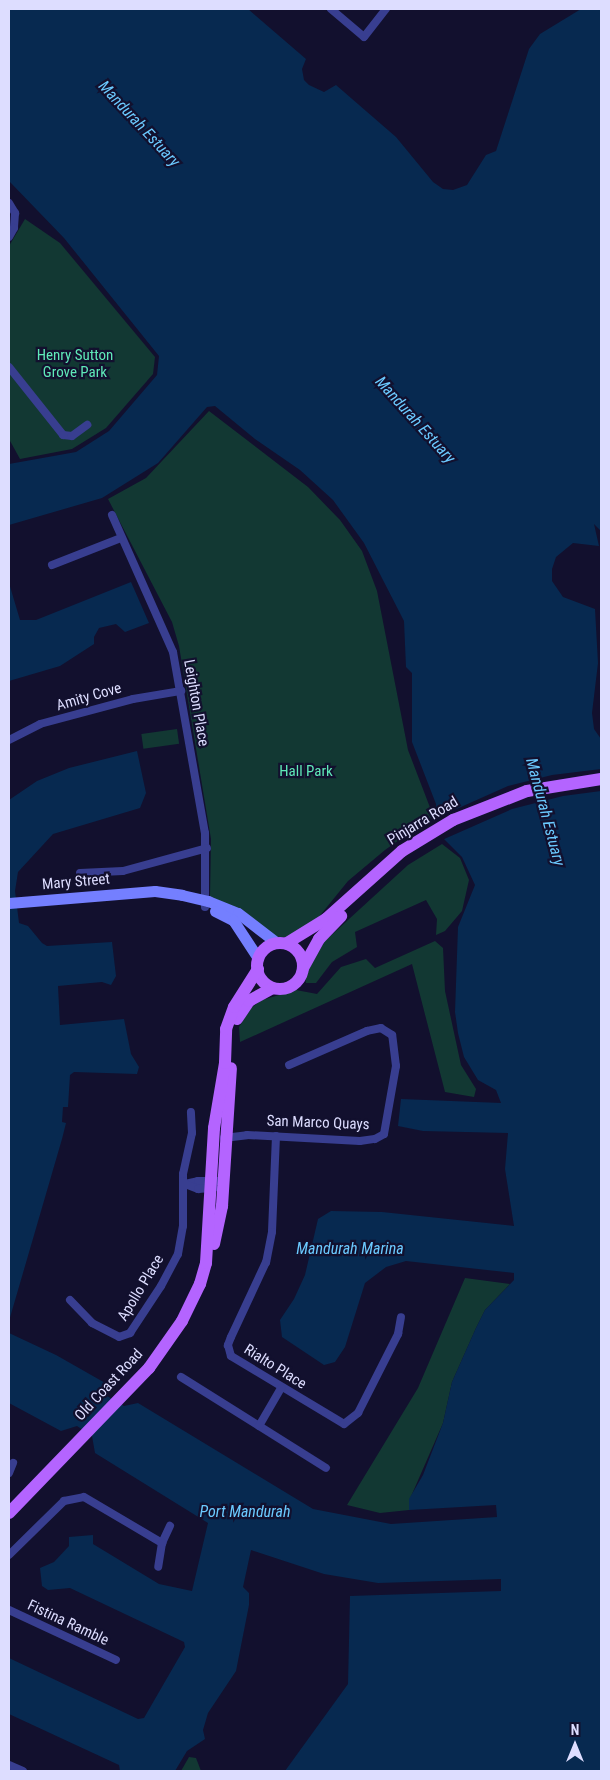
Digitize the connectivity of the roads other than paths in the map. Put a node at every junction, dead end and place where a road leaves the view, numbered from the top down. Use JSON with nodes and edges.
{"nodes":[{"id":1,"x":332,"y":9,"type":"edge"},
{"id":2,"x":386,"y":9,"type":"edge"},
{"id":3,"x":9,"y":203,"type":"edge"},
{"id":4,"x":9,"y":237,"type":"edge"},
{"id":5,"x":9,"y":367,"type":"edge"},
{"id":6,"x":87,"y":424,"type":"dead end"},
{"id":7,"x":112,"y":516,"type":"dead end"},
{"id":8,"x":121,"y":538,"type":"junction"},
{"id":9,"x":52,"y":565,"type":"dead end"},
{"id":10,"x":181,"y":691,"type":"junction"},
{"id":11,"x":9,"y":740,"type":"edge"},
{"id":12,"x":601,"y":779,"type":"edge"},
{"id":13,"x":601,"y":787,"type":"edge"},
{"id":14,"x":429,"y":838,"type":"junction"},
{"id":15,"x":207,"y":848,"type":"junction"},
{"id":16,"x":80,"y":873,"type":"dead end"},
{"id":17,"x":14,"y":902,"type":"edge"},
{"id":18,"x":205,"y":904,"type":"junction"},
{"id":19,"x":282,"y":943,"type":"junction"},
{"id":20,"x":258,"y":963,"type":"junction"},
{"id":21,"x":303,"y":968,"type":"junction"},
{"id":22,"x":272,"y":988,"type":"junction"},
{"id":23,"x":288,"y":1065,"type":"dead end"},
{"id":24,"x":191,"y":1112,"type":"dead end"},
{"id":25,"x":220,"y":1133,"type":"junction"},
{"id":26,"x":276,"y":1136,"type":"junction"},
{"id":27,"x":185,"y":1184,"type":"junction"},
{"id":28,"x":218,"y":1185,"type":"junction"},
{"id":29,"x":70,"y":1300,"type":"dead end"},
{"id":30,"x":401,"y":1317,"type":"dead end"},
{"id":31,"x":181,"y":1377,"type":"dead end"},
{"id":32,"x":281,"y":1388,"type":"junction"},
{"id":33,"x":258,"y":1426,"type":"junction"},
{"id":34,"x":13,"y":1463,"type":"dead end"},
{"id":35,"x":326,"y":1468,"type":"dead end"},
{"id":36,"x":9,"y":1473,"type":"edge"},
{"id":37,"x":9,"y":1512,"type":"edge"},
{"id":38,"x":170,"y":1526,"type":"dead end"},
{"id":39,"x":162,"y":1544,"type":"junction"},
{"id":40,"x":9,"y":1555,"type":"edge"},
{"id":41,"x":158,"y":1567,"type":"dead end"},
{"id":42,"x":9,"y":1610,"type":"edge"},
{"id":43,"x":116,"y":1660,"type":"dead end"},
{"id":44,"x":9,"y":1765,"type":"edge"},
{"id":45,"x":23,"y":1771,"type":"edge"}],
"edges":[{"from":1,"to":2,"type":"street"},
{"from":3,"to":4,"type":"street"},
{"from":5,"to":6,"type":"street"},
{"from":7,"to":8,"type":"street","name":"Leighton Place"},
{"from":8,"to":9,"type":"street"},
{"from":8,"to":10,"type":"street","name":"Leighton Place"},
{"from":10,"to":11,"type":"street","name":"Amity Cove"},
{"from":10,"to":15,"type":"street","name":"Leighton Place"},
{"from":12,"to":14,"type":"main road","name":"Pinjarra Road"},
{"from":13,"to":14,"type":"main road","name":"Pinjarra Road"},
{"from":14,"to":19,"type":"main road","name":"Pinjarra Road"},
{"from":14,"to":21,"type":"main road","name":"Pinjarra Road"},
{"from":15,"to":16,"type":"street"},
{"from":15,"to":18,"type":"street","name":"Leighton Place"},
{"from":17,"to":18,"type":"street","name":"Mary Street"},
{"from":18,"to":19,"type":"street","name":"Mary Street"},
{"from":18,"to":20,"type":"street","name":"Mary Street"},
{"from":19,"to":20,"type":"main road"},
{"from":19,"to":21,"type":"main road"},
{"from":20,"to":22,"type":"main road"},
{"from":20,"to":25,"type":"main road","name":"Old Coast Road"},
{"from":21,"to":22,"type":"main road"},
{"from":22,"to":25,"type":"main road","name":"Old Coast Road"},
{"from":23,"to":26,"type":"street","name":"San Marco Quays"},
{"from":24,"to":27,"type":"street","name":"Apollo Place"},
{"from":25,"to":26,"type":"street","name":"San Marco Quays"},
{"from":25,"to":28,"type":"main road","name":"Old Coast Road"},
{"from":26,"to":32,"type":"street","name":"Rialto Place"},
{"from":27,"to":28,"type":"street"},
{"from":27,"to":29,"type":"street","name":"Apollo Place"},
{"from":28,"to":37,"type":"main road","name":"Old Coast Road"},
{"from":30,"to":32,"type":"street","name":"Rialto Place"},
{"from":31,"to":33,"type":"street"},
{"from":32,"to":33,"type":"street"},
{"from":33,"to":35,"type":"street"},
{"from":34,"to":36,"type":"street"},
{"from":38,"to":39,"type":"street"},
{"from":39,"to":40,"type":"street"},
{"from":39,"to":41,"type":"street"},
{"from":42,"to":43,"type":"street","name":"Fistina Ramble"},
{"from":44,"to":45,"type":"street"}]}
